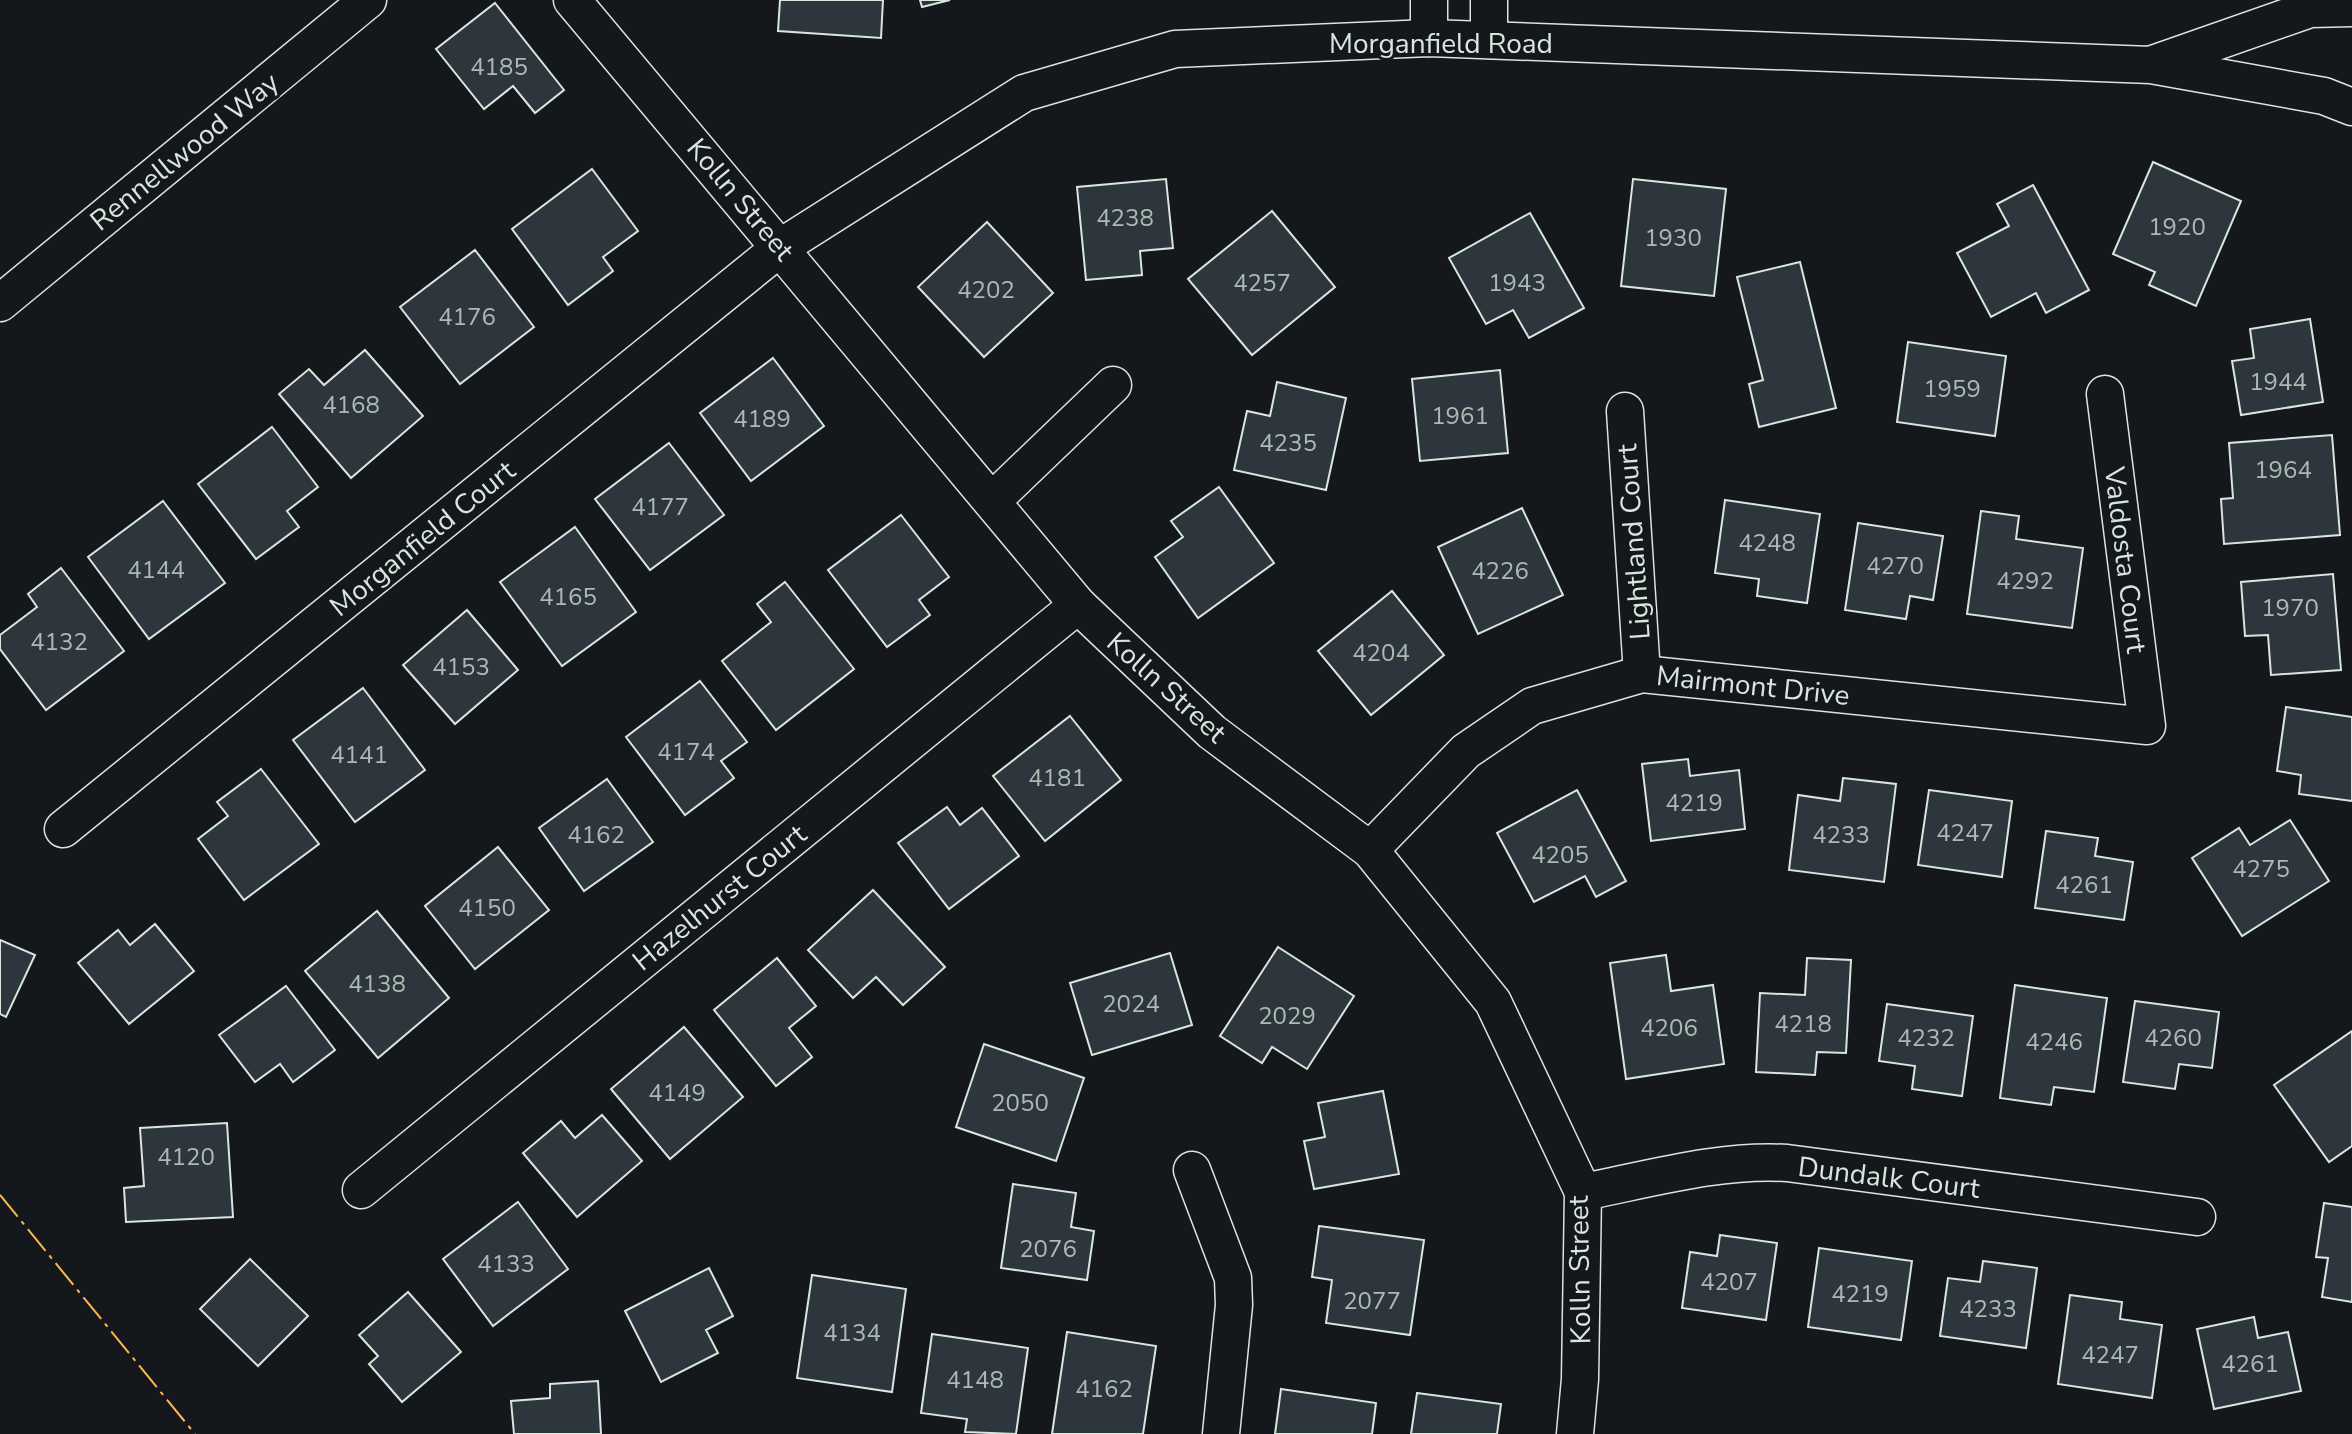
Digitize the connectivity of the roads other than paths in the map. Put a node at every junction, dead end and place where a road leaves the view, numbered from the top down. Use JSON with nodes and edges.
{"nodes":[{"id":1,"x":368,"y":0,"type":"edge"},
{"id":2,"x":572,"y":0,"type":"edge"},
{"id":3,"x":1429,"y":0,"type":"edge"},
{"id":4,"x":1489,"y":0,"type":"edge"},
{"id":5,"x":2352,"y":8,"type":"edge"},
{"id":6,"x":1429,"y":38,"type":"junction"},
{"id":7,"x":1489,"y":40,"type":"junction"},
{"id":8,"x":2151,"y":65,"type":"junction"},
{"id":9,"x":2352,"y":107,"type":"edge"},
{"id":10,"x":781,"y":247,"type":"junction"},
{"id":11,"x":0,"y":303,"type":"edge"},
{"id":12,"x":1113,"y":385,"type":"dead end"},
{"id":13,"x":2105,"y":394,"type":"dead end"},
{"id":14,"x":1625,"y":411,"type":"dead end"},
{"id":15,"x":993,"y":500,"type":"junction"},
{"id":16,"x":1078,"y":605,"type":"junction"},
{"id":17,"x":1642,"y":674,"type":"junction"},
{"id":18,"x":2147,"y":726,"type":"joint"},
{"id":19,"x":63,"y":829,"type":"dead end"},
{"id":20,"x":1370,"y":850,"type":"junction"},
{"id":21,"x":1192,"y":1170,"type":"dead end"},
{"id":22,"x":361,"y":1190,"type":"dead end"},
{"id":23,"x":1583,"y":1192,"type":"junction"},
{"id":24,"x":2197,"y":1217,"type":"dead end"},
{"id":25,"x":1221,"y":1434,"type":"edge"},
{"id":26,"x":1575,"y":1434,"type":"edge"}],
"edges":[{"from":1,"to":11,"type":"street","name":"Rennellwood Way"},
{"from":2,"to":10,"type":"street","name":"Kolln Street"},
{"from":3,"to":6,"type":"street"},
{"from":4,"to":7,"type":"street"},
{"from":5,"to":8,"type":"street","name":"Morganfield Road"},
{"from":6,"to":7,"type":"street","name":"Morganfield Road"},
{"from":6,"to":10,"type":"street","name":"Morganfield Road"},
{"from":7,"to":8,"type":"street","name":"Morganfield Road"},
{"from":8,"to":9,"type":"street","name":"Morganfield Road"},
{"from":10,"to":15,"type":"street","name":"Kolln Street"},
{"from":10,"to":19,"type":"street","name":"Morganfield Court"},
{"from":12,"to":15,"type":"street"},
{"from":13,"to":18,"type":"street","name":"Valdosta Court"},
{"from":14,"to":17,"type":"street","name":"Lightland Court"},
{"from":15,"to":16,"type":"street","name":"Kolln Street"},
{"from":16,"to":20,"type":"street","name":"Kolln Street"},
{"from":16,"to":22,"type":"street","name":"Hazelhurst Court"},
{"from":17,"to":18,"type":"street","name":"Mairmont Drive"},
{"from":17,"to":20,"type":"street","name":"Mairmont Drive"},
{"from":20,"to":23,"type":"street","name":"Kolln Street"},
{"from":21,"to":25,"type":"street"},
{"from":23,"to":24,"type":"street","name":"Dundalk Court"},
{"from":23,"to":26,"type":"street","name":"Kolln Street"}]}
